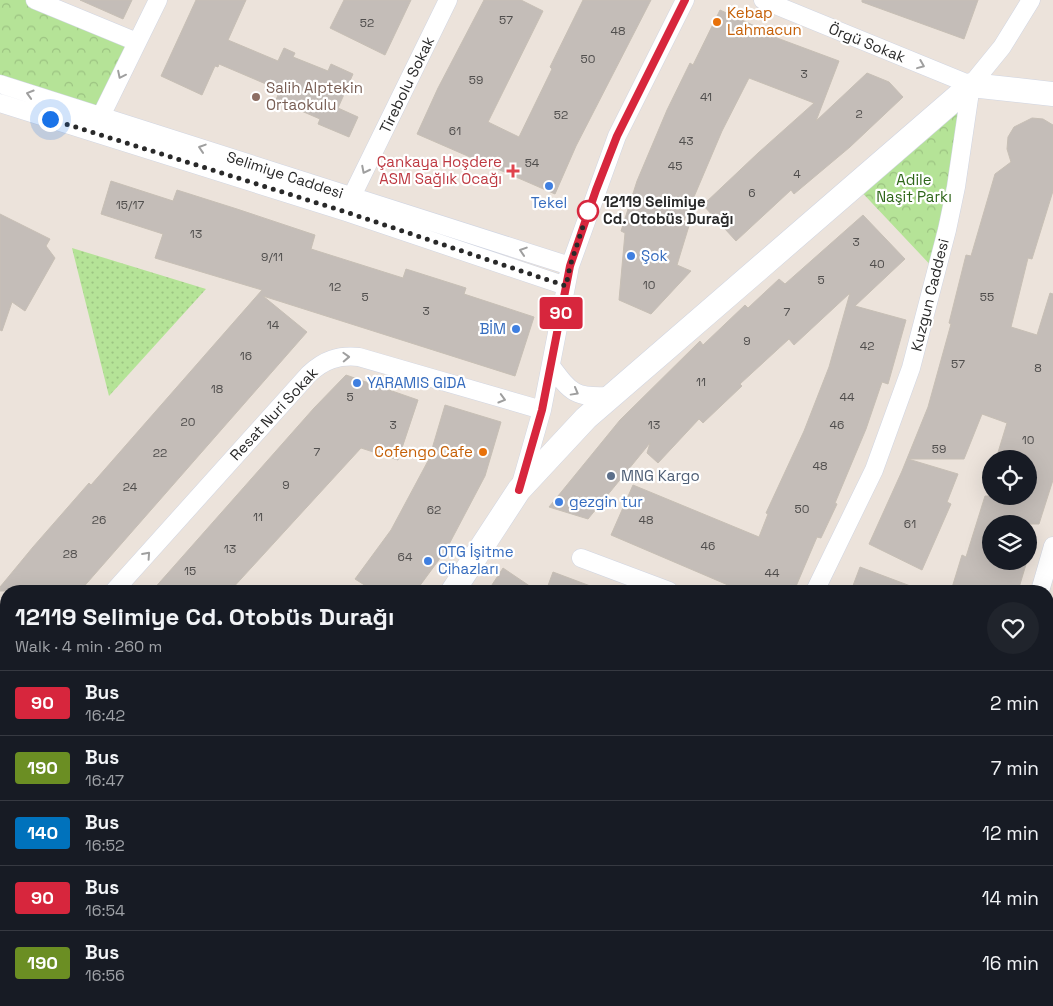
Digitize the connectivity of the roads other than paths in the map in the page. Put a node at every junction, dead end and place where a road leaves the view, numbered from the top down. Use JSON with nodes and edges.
{"nodes":[{"id":1,"x":35,"y":0,"type":"edge"},
{"id":2,"x":158,"y":0,"type":"edge"},
{"id":3,"x":448,"y":0,"type":"edge"},
{"id":4,"x":685,"y":0,"type":"edge"},
{"id":5,"x":763,"y":0,"type":"edge"},
{"id":6,"x":1031,"y":0,"type":"edge"},
{"id":7,"x":138,"y":42,"type":"junction"},
{"id":8,"x":0,"y":84,"type":"edge"},
{"id":9,"x":971,"y":85,"type":"junction"},
{"id":10,"x":1053,"y":94,"type":"edge"},
{"id":11,"x":0,"y":103,"type":"edge"},
{"id":12,"x":101,"y":116,"type":"junction"},
{"id":13,"x":352,"y":196,"type":"junction"},
{"id":14,"x":570,"y":266,"type":"junction"},
{"id":15,"x":566,"y":286,"type":"junction"},
{"id":16,"x":551,"y":366,"type":"junction"},
{"id":17,"x":610,"y":396,"type":"junction"},
{"id":18,"x":542,"y":410,"type":"junction"},
{"id":19,"x":519,"y":490,"type":"junction"},
{"id":20,"x":1053,"y":546,"type":"edge"},
{"id":21,"x":581,"y":558,"type":"dead end"},
{"id":22,"x":119,"y":585,"type":"edge"},
{"id":23,"x":457,"y":585,"type":"edge"},
{"id":24,"x":653,"y":585,"type":"edge"},
{"id":25,"x":818,"y":585,"type":"edge"},
{"id":26,"x":1042,"y":585,"type":"edge"}],
"edges":[{"from":1,"to":7,"type":"street"},
{"from":2,"to":7,"type":"street"},
{"from":3,"to":13,"type":"street","name":"Tirebolu Sokak","one_way":true},
{"from":4,"to":14,"type":"street"},
{"from":5,"to":9,"type":"street","name":"Örgü Sokak","one_way":true},
{"from":6,"to":9,"type":"street","name":"Kuzgun Caddesi"},
{"from":7,"to":12,"type":"street","one_way":true},
{"from":12,"to":8,"type":"street","name":"Selimiye Caddesi","one_way":true},
{"from":9,"to":10,"type":"main road"},
{"from":9,"to":17,"type":"main road"},
{"from":9,"to":25,"type":"street","name":"Kuzgun Caddesi"},
{"from":11,"to":15,"type":"street","name":"Selimiye Caddesi"},
{"from":13,"to":12,"type":"street","name":"Selimiye Caddesi","one_way":true},
{"from":14,"to":13,"type":"street","name":"Selimiye Caddesi","one_way":true},
{"from":14,"to":15,"type":"street"},
{"from":15,"to":16,"type":"street"},
{"from":16,"to":17,"type":"street","one_way":true},
{"from":16,"to":18,"type":"street"},
{"from":17,"to":19,"type":"main road"},
{"from":18,"to":19,"type":"street"},
{"from":22,"to":18,"type":"street","name":"Resat Nuri Sokak","one_way":true},
{"from":19,"to":23,"type":"main road"},
{"from":20,"to":26,"type":"street"},
{"from":21,"to":24,"type":"street"}]}
